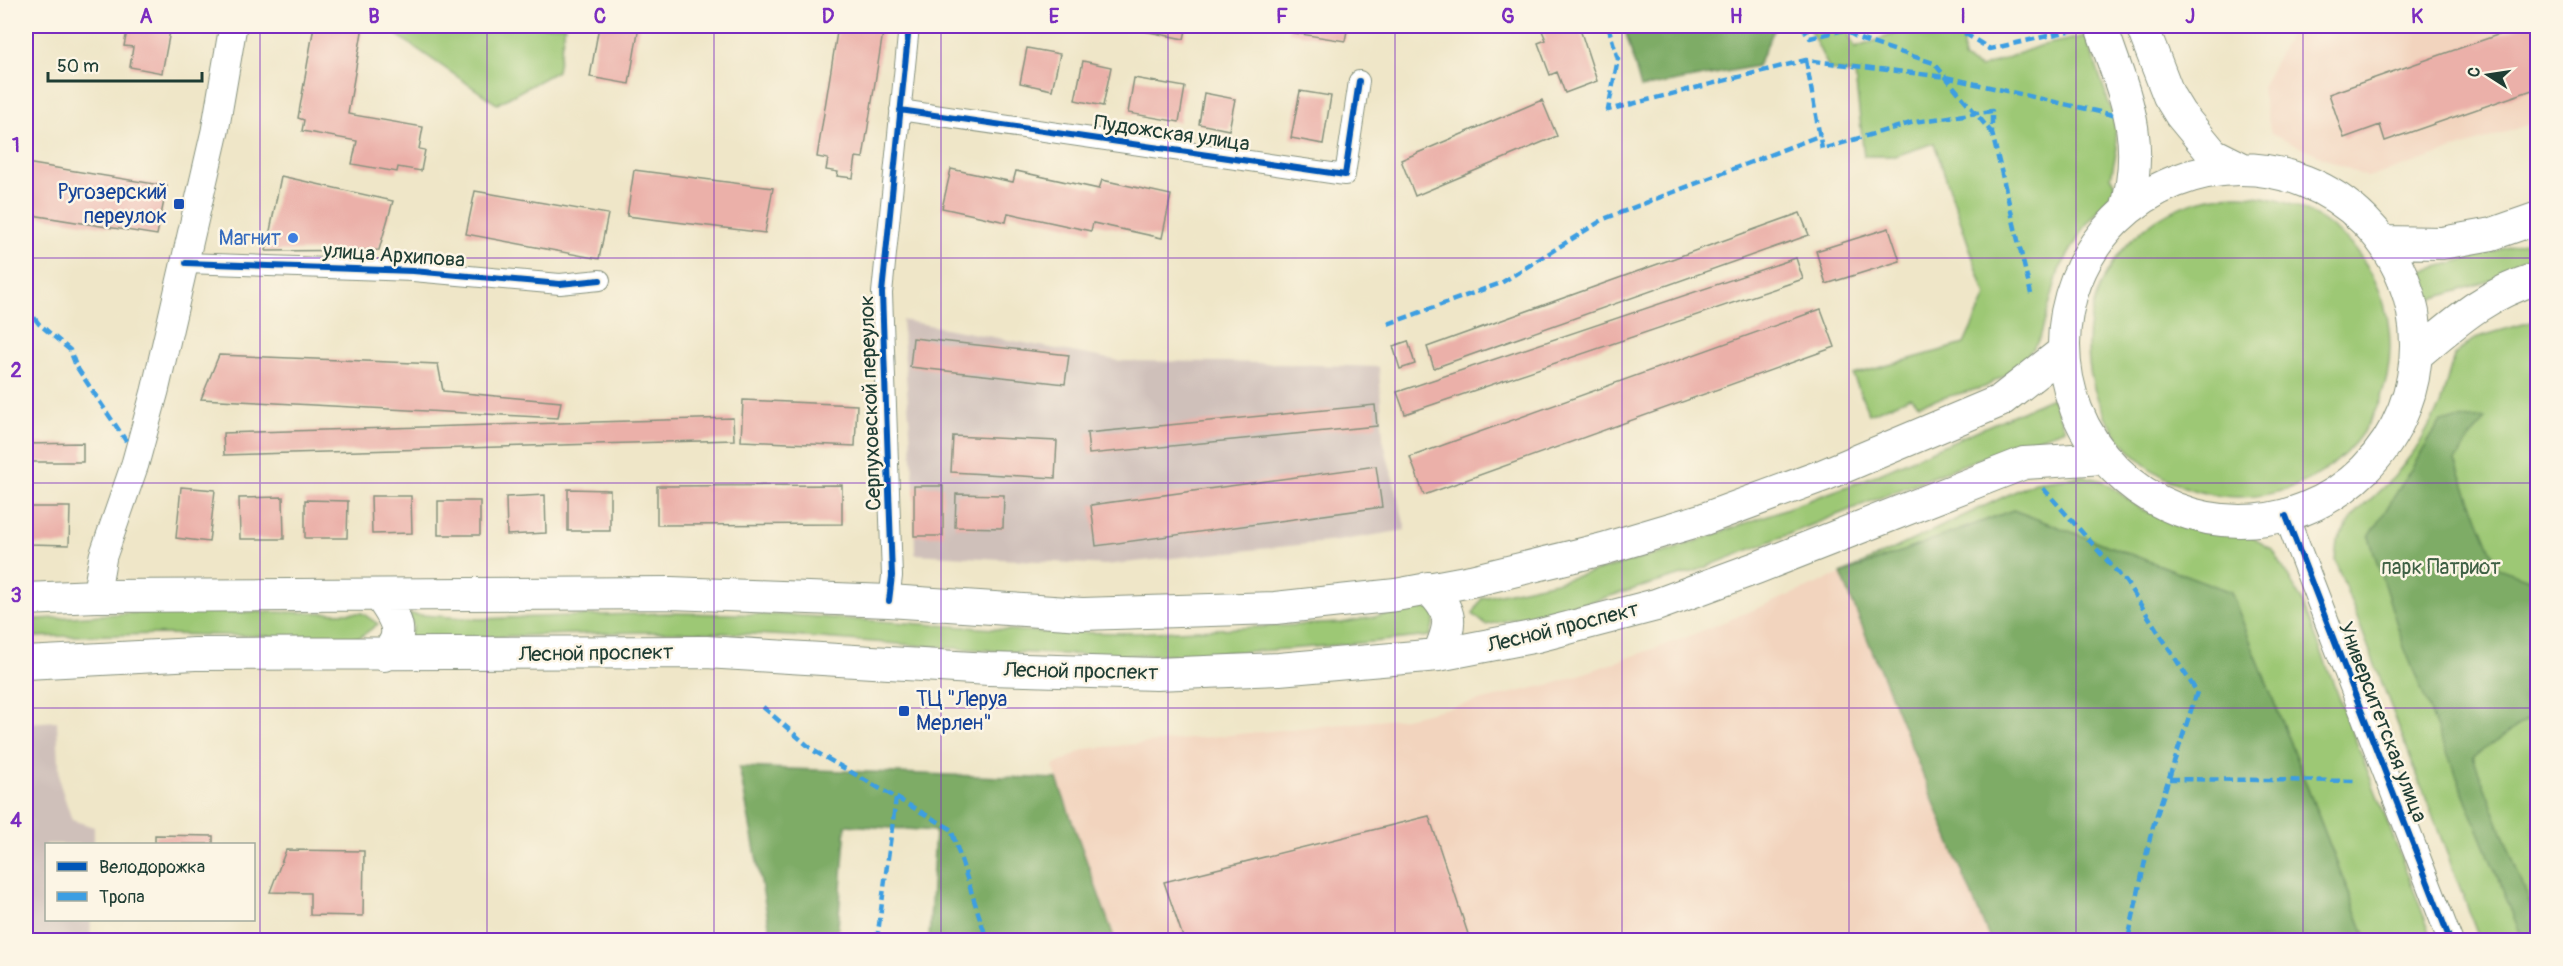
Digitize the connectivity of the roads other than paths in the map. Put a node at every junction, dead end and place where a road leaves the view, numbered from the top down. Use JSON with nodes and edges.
{"nodes":[{"id":1,"x":233,"y":26,"type":"edge"},
{"id":2,"x":909,"y":26,"type":"edge"},
{"id":3,"x":2101,"y":26,"type":"edge"},
{"id":4,"x":2142,"y":26,"type":"edge"},
{"id":5,"x":1359,"y":81,"type":"dead end"},
{"id":6,"x":900,"y":110,"type":"junction"},
{"id":7,"x":2242,"y":169,"type":"junction"},
{"id":8,"x":2126,"y":211,"type":"junction"},
{"id":9,"x":2538,"y":218,"type":"edge"},
{"id":10,"x":2384,"y":242,"type":"junction"},
{"id":11,"x":186,"y":262,"type":"junction"},
{"id":12,"x":2538,"y":278,"type":"edge"},
{"id":13,"x":600,"y":280,"type":"dead end"},
{"id":14,"x":2064,"y":351,"type":"junction"},
{"id":15,"x":2416,"y":355,"type":"junction"},
{"id":16,"x":2104,"y":458,"type":"junction"},
{"id":17,"x":2286,"y":516,"type":"junction"},
{"id":18,"x":1471,"y":581,"type":"junction"},
{"id":19,"x":1428,"y":588,"type":"junction"},
{"id":20,"x":96,"y":596,"type":"junction"},
{"id":21,"x":380,"y":596,"type":"junction"},
{"id":22,"x":26,"y":599,"type":"edge"},
{"id":23,"x":890,"y":601,"type":"junction"},
{"id":24,"x":1490,"y":645,"type":"junction"},
{"id":25,"x":384,"y":655,"type":"junction"},
{"id":26,"x":1438,"y":655,"type":"junction"},
{"id":27,"x":26,"y":663,"type":"edge"},
{"id":28,"x":2450,"y":940,"type":"edge"}],
"edges":[{"from":1,"to":11,"type":"main road"},
{"from":2,"to":6,"type":"street","name":"Серпуховской переулок"},
{"from":3,"to":8,"type":"main road"},
{"from":4,"to":7,"type":"main road"},
{"from":5,"to":6,"type":"street","name":"Пудожская улица"},
{"from":6,"to":23,"type":"street","name":"Серпуховской переулок"},
{"from":7,"to":8,"type":"main road"},
{"from":7,"to":10,"type":"main road"},
{"from":8,"to":14,"type":"main road"},
{"from":9,"to":10,"type":"main road"},
{"from":10,"to":15,"type":"main road"},
{"from":11,"to":13,"type":"street","name":"улица Архипова"},
{"from":11,"to":20,"type":"main road"},
{"from":12,"to":15,"type":"main road"},
{"from":14,"to":16,"type":"main road"},
{"from":14,"to":18,"type":"main road"},
{"from":15,"to":17,"type":"main road"},
{"from":16,"to":17,"type":"main road"},
{"from":16,"to":24,"type":"main road","name":"Лесной проспект"},
{"from":17,"to":28,"type":"street","name":"Университетская улица"},
{"from":18,"to":19,"type":"main road"},
{"from":18,"to":24,"type":"main road"},
{"from":19,"to":23,"type":"main road"},
{"from":19,"to":26,"type":"main road"},
{"from":20,"to":21,"type":"main road"},
{"from":20,"to":22,"type":"main road"},
{"from":21,"to":23,"type":"main road"},
{"from":21,"to":25,"type":"main road"},
{"from":24,"to":26,"type":"main road","name":"Лесной проспект"},
{"from":25,"to":26,"type":"main road","name":"Лесной проспект"},
{"from":25,"to":27,"type":"main road","name":"Лесной проспект"}]}
